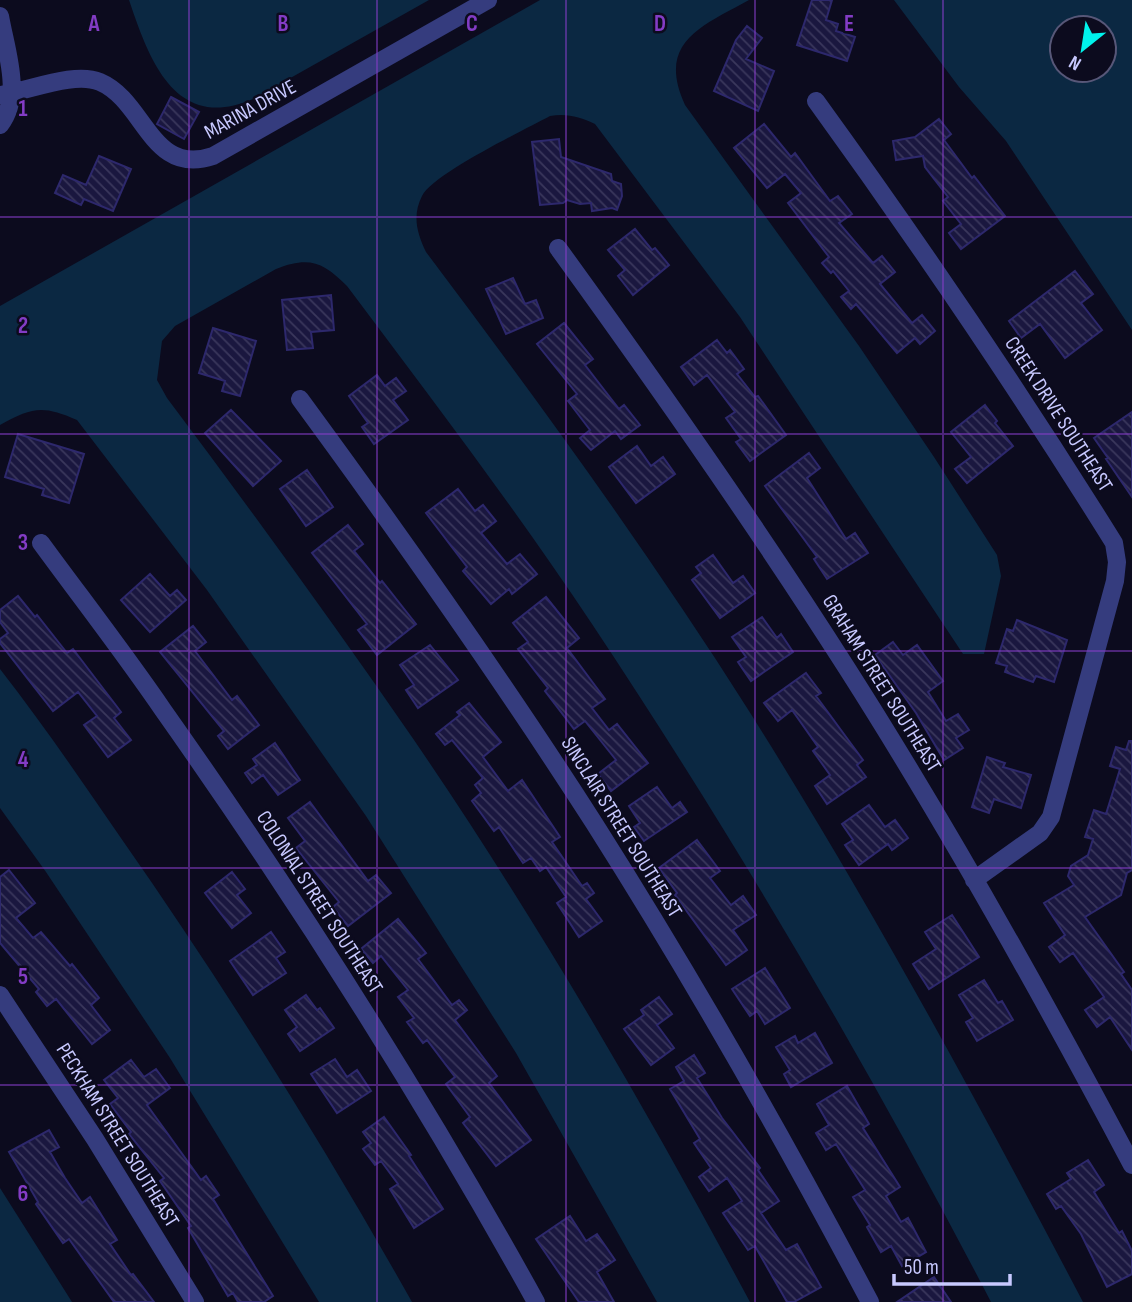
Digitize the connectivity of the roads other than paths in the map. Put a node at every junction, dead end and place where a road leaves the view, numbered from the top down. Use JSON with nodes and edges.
{"nodes":[{"id":1,"x":488,"y":0,"type":"edge"},
{"id":2,"x":0,"y":16,"type":"edge"},
{"id":3,"x":7,"y":94,"type":"edge"},
{"id":4,"x":816,"y":101,"type":"dead end"},
{"id":5,"x":0,"y":125,"type":"edge"},
{"id":6,"x":558,"y":248,"type":"dead end"},
{"id":7,"x":300,"y":399,"type":"dead end"},
{"id":8,"x":41,"y":543,"type":"dead end"},
{"id":9,"x":974,"y":880,"type":"junction"},
{"id":10,"x":0,"y":995,"type":"edge"},
{"id":11,"x":1132,"y":1166,"type":"edge"},
{"id":12,"x":195,"y":1302,"type":"edge"},
{"id":13,"x":536,"y":1302,"type":"edge"},
{"id":14,"x":870,"y":1302,"type":"edge"}],
"edges":[{"from":1,"to":3,"type":"street","name":"MARINA DRIVE"},
{"from":2,"to":3,"type":"street"},
{"from":3,"to":5,"type":"street"},
{"from":4,"to":9,"type":"street","name":"CREEK DRIVE SOUTHEAST"},
{"from":6,"to":9,"type":"street","name":"GRAHAM STREET SOUTHEAST"},
{"from":7,"to":14,"type":"street","name":"SINCLAIR STREET SOUTHEAST"},
{"from":8,"to":13,"type":"street","name":"COLONIAL STREET SOUTHEAST"},
{"from":9,"to":11,"type":"street","name":"GRAHAM STREET SOUTHEAST"},
{"from":10,"to":12,"type":"street","name":"PECKHAM STREET SOUTHEAST"}]}
